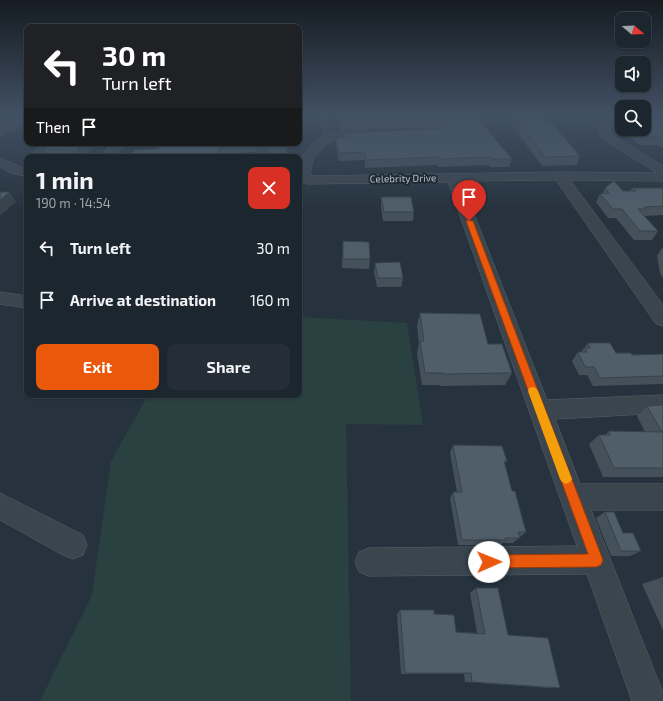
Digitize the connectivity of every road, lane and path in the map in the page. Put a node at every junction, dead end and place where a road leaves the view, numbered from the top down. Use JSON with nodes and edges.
{"nodes":[{"id":1,"x":43,"y":147,"type":"edge"},
{"id":2,"x":116,"y":147,"type":"edge"},
{"id":3,"x":318,"y":147,"type":"edge"},
{"id":4,"x":620,"y":147,"type":"edge"},
{"id":5,"x":35,"y":154,"type":"edge"},
{"id":6,"x":109,"y":154,"type":"edge"},
{"id":7,"x":0,"y":162,"type":"edge"},
{"id":8,"x":24,"y":172,"type":"edge"},
{"id":9,"x":560,"y":176,"type":"junction"},
{"id":10,"x":661,"y":177,"type":"edge"},
{"id":11,"x":453,"y":178,"type":"junction"},
{"id":12,"x":303,"y":180,"type":"edge"},
{"id":13,"x":0,"y":298,"type":"edge"},
{"id":14,"x":24,"y":302,"type":"edge"},
{"id":15,"x":663,"y":319,"type":"edge"},
{"id":16,"x":663,"y":404,"type":"edge"},
{"id":17,"x":540,"y":410,"type":"junction"},
{"id":18,"x":573,"y":497,"type":"junction"},
{"id":19,"x":663,"y":498,"type":"edge"},
{"id":20,"x":0,"y":506,"type":"edge"},
{"id":21,"x":73,"y":546,"type":"dead end"},
{"id":22,"x":596,"y":560,"type":"junction"},
{"id":23,"x":369,"y":562,"type":"dead end"},
{"id":24,"x":649,"y":701,"type":"edge"}],
"edges":[{"from":1,"to":5,"type":"lane"},
{"from":2,"to":6,"type":"street"},
{"from":3,"to":12,"type":"street","name":"Celebrity Drive"},
{"from":4,"to":10,"type":"street"},
{"from":7,"to":8,"type":"street"},
{"from":9,"to":10,"type":"street","name":"Celebrity Drive"},
{"from":9,"to":11,"type":"street","name":"Celebrity Drive"},
{"from":9,"to":15,"type":"street"},
{"from":11,"to":12,"type":"street","name":"Celebrity Drive"},
{"from":11,"to":17,"type":"street"},
{"from":13,"to":14,"type":"street"},
{"from":16,"to":17,"type":"street"},
{"from":17,"to":18,"type":"street"},
{"from":18,"to":19,"type":"street"},
{"from":18,"to":22,"type":"street"},
{"from":20,"to":21,"type":"street"},
{"from":22,"to":23,"type":"street"},
{"from":22,"to":24,"type":"street"}]}
